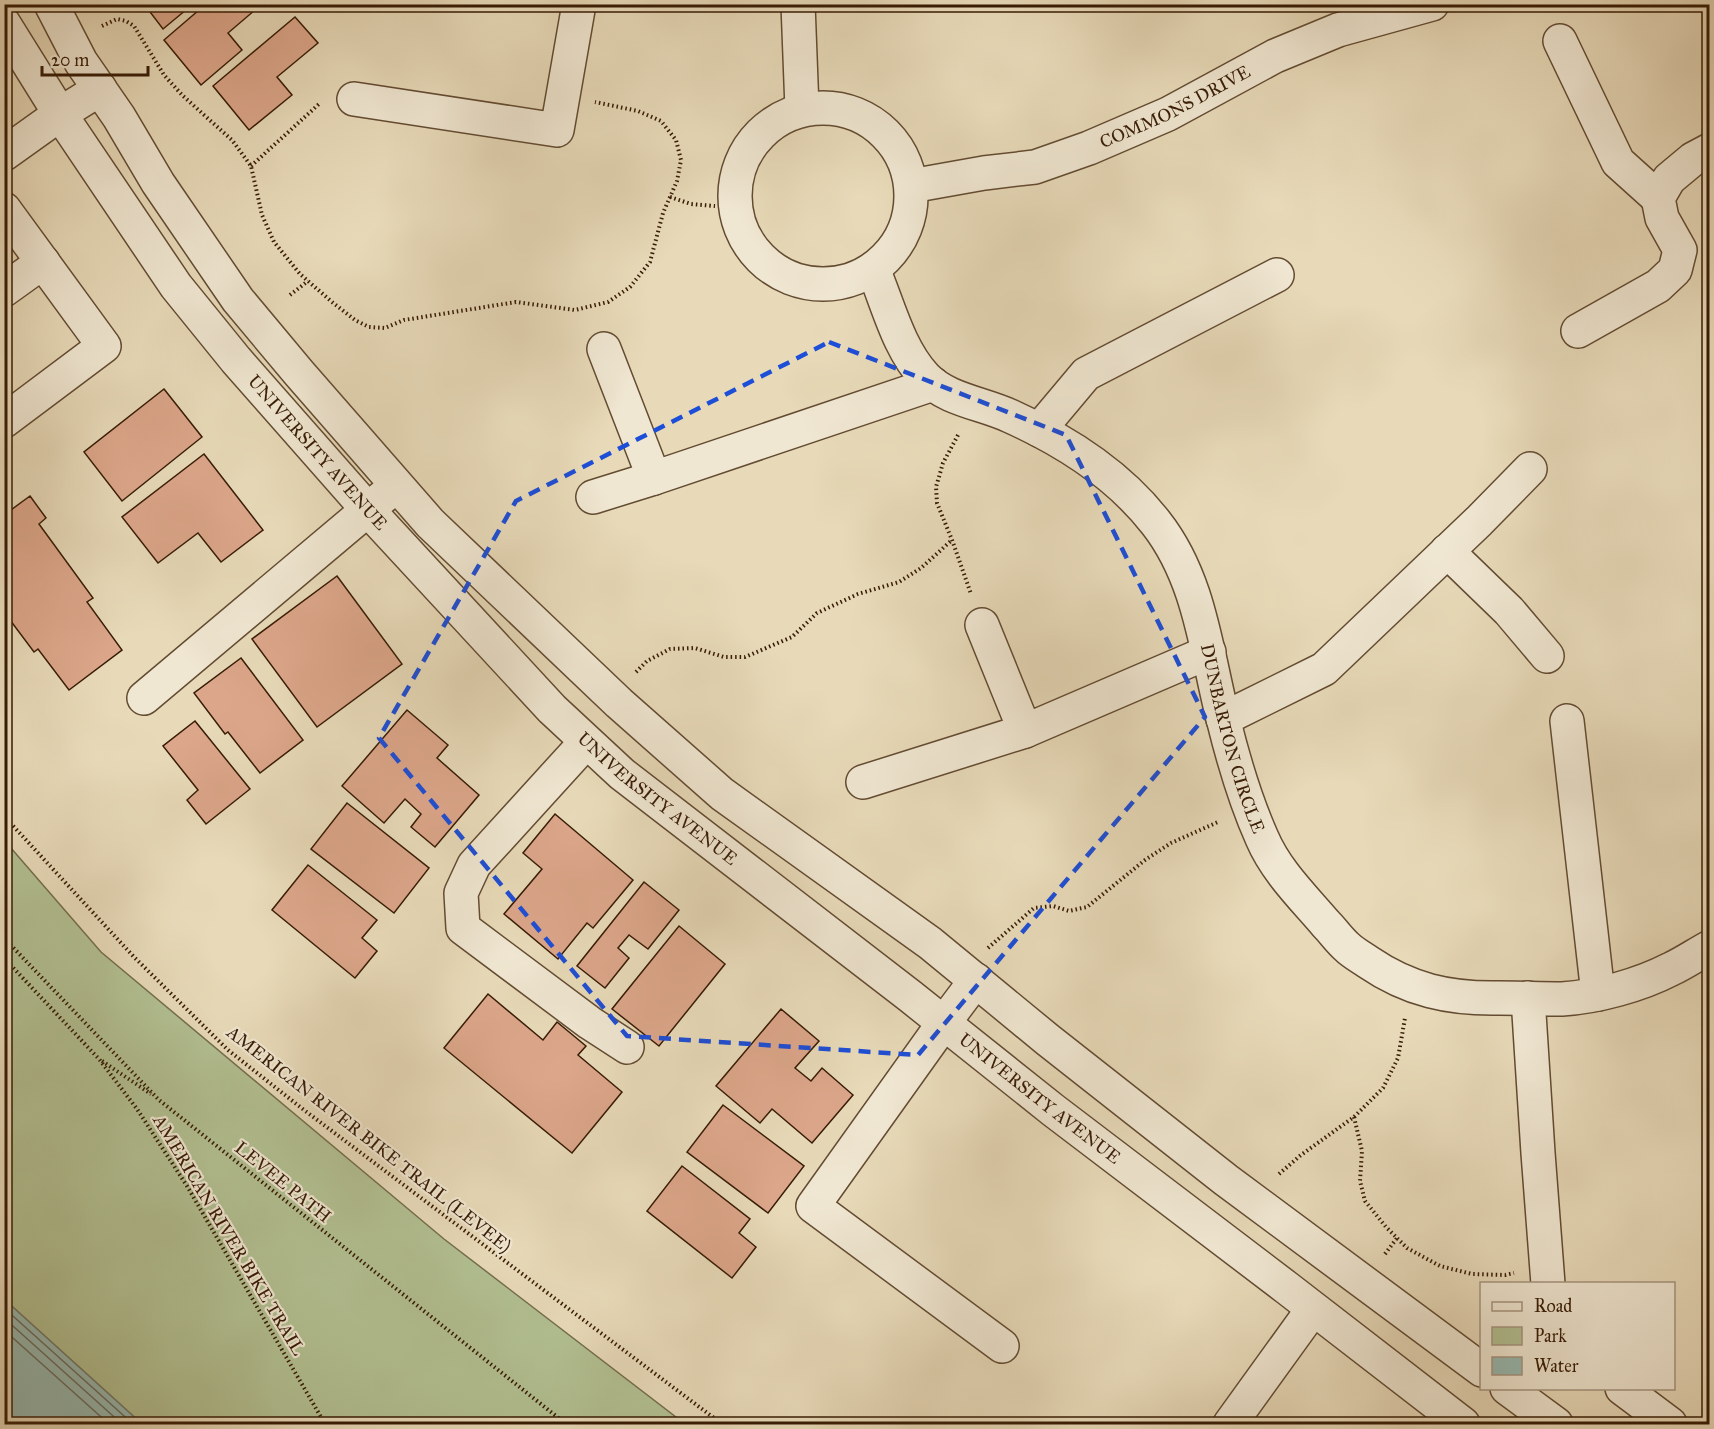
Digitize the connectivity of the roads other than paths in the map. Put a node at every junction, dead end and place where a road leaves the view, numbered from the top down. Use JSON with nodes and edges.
{"nodes":[{"id":1,"x":51,"y":4,"type":"edge"},
{"id":2,"x":579,"y":4,"type":"edge"},
{"id":3,"x":798,"y":4,"type":"edge"},
{"id":4,"x":1432,"y":4,"type":"edge"},
{"id":5,"x":4,"y":24,"type":"edge"},
{"id":6,"x":1560,"y":42,"type":"dead end"},
{"id":7,"x":100,"y":89,"type":"junction"},
{"id":8,"x":354,"y":99,"type":"road end"},
{"id":9,"x":802,"y":109,"type":"junction"},
{"id":10,"x":60,"y":114,"type":"junction"},
{"id":11,"x":1710,"y":150,"type":"edge"},
{"id":12,"x":4,"y":154,"type":"edge"},
{"id":13,"x":911,"y":186,"type":"junction"},
{"id":14,"x":1658,"y":198,"type":"junction"},
{"id":15,"x":4,"y":209,"type":"edge"},
{"id":16,"x":43,"y":261,"type":"junction"},
{"id":17,"x":873,"y":269,"type":"junction"},
{"id":18,"x":1277,"y":275,"type":"dead end"},
{"id":19,"x":4,"y":290,"type":"edge"},
{"id":20,"x":1578,"y":331,"type":"dead end"},
{"id":21,"x":604,"y":349,"type":"dead end"},
{"id":22,"x":933,"y":384,"type":"junction"},
{"id":23,"x":4,"y":421,"type":"edge"},
{"id":24,"x":1039,"y":430,"type":"junction"},
{"id":25,"x":1530,"y":469,"type":"dead end"},
{"id":26,"x":654,"y":478,"type":"junction"},
{"id":27,"x":396,"y":485,"type":"junction"},
{"id":28,"x":593,"y":497,"type":"dead end"},
{"id":29,"x":368,"y":510,"type":"junction"},
{"id":30,"x":1447,"y":551,"type":"junction"},
{"id":31,"x":982,"y":625,"type":"road end"},
{"id":32,"x":1209,"y":652,"type":"junction"},
{"id":33,"x":1547,"y":656,"type":"dead end"},
{"id":34,"x":144,"y":698,"type":"dead end"},
{"id":35,"x":1223,"y":719,"type":"junction"},
{"id":36,"x":1567,"y":721,"type":"dead end"},
{"id":37,"x":1025,"y":731,"type":"junction"},
{"id":38,"x":586,"y":742,"type":"junction"},
{"id":39,"x":863,"y":782,"type":"dead end"},
{"id":40,"x":1710,"y":947,"type":"edge"},
{"id":41,"x":980,"y":965,"type":"junction"},
{"id":42,"x":1598,"y":994,"type":"junction"},
{"id":43,"x":1528,"y":998,"type":"junction"},
{"id":44,"x":943,"y":1024,"type":"junction"},
{"id":45,"x":627,"y":1047,"type":"dead end"},
{"id":46,"x":1548,"y":1275,"type":"edge"},
{"id":47,"x":1313,"y":1309,"type":"junction"},
{"id":48,"x":1002,"y":1346,"type":"dead end"},
{"id":49,"x":1480,"y":1367,"type":"edge"},
{"id":50,"x":1508,"y":1390,"type":"edge"},
{"id":51,"x":1623,"y":1390,"type":"edge"},
{"id":52,"x":1230,"y":1425,"type":"edge"},
{"id":53,"x":1463,"y":1425,"type":"edge"},
{"id":54,"x":1556,"y":1425,"type":"edge"},
{"id":55,"x":1670,"y":1425,"type":"edge"}],
"edges":[{"from":1,"to":7,"type":"street","name":"UNIVERSITY AVENUE"},
{"from":2,"to":8,"type":"street"},
{"from":3,"to":9,"type":"street"},
{"from":4,"to":13,"type":"street","name":"COMMONS DRIVE"},
{"from":5,"to":10,"type":"street","name":"UNIVERSITY AVENUE"},
{"from":6,"to":14,"type":"street"},
{"from":7,"to":10,"type":"street"},
{"from":7,"to":27,"type":"street","name":"UNIVERSITY AVENUE"},
{"from":9,"to":13,"type":"street"},
{"from":9,"to":17,"type":"street"},
{"from":10,"to":12,"type":"street"},
{"from":10,"to":29,"type":"street","name":"UNIVERSITY AVENUE"},
{"from":11,"to":14,"type":"street"},
{"from":13,"to":17,"type":"street"},
{"from":14,"to":20,"type":"street"},
{"from":15,"to":16,"type":"street"},
{"from":16,"to":19,"type":"street"},
{"from":16,"to":23,"type":"street"},
{"from":17,"to":22,"type":"street","name":"DUNBARTON CIRCLE"},
{"from":18,"to":24,"type":"street"},
{"from":21,"to":26,"type":"street"},
{"from":22,"to":24,"type":"street","name":"DUNBARTON CIRCLE"},
{"from":22,"to":26,"type":"street"},
{"from":24,"to":32,"type":"street","name":"DUNBARTON CIRCLE"},
{"from":25,"to":30,"type":"street"},
{"from":26,"to":28,"type":"street"},
{"from":27,"to":29,"type":"street"},
{"from":27,"to":41,"type":"street","name":"UNIVERSITY AVENUE"},
{"from":29,"to":34,"type":"street"},
{"from":29,"to":38,"type":"street","name":"UNIVERSITY AVENUE"},
{"from":30,"to":33,"type":"street"},
{"from":30,"to":35,"type":"street"},
{"from":31,"to":37,"type":"street"},
{"from":32,"to":35,"type":"street","name":"DUNBARTON CIRCLE"},
{"from":32,"to":37,"type":"street"},
{"from":35,"to":43,"type":"street","name":"DUNBARTON CIRCLE"},
{"from":36,"to":42,"type":"street"},
{"from":37,"to":39,"type":"street"},
{"from":38,"to":44,"type":"street","name":"UNIVERSITY AVENUE"},
{"from":38,"to":45,"type":"street"},
{"from":40,"to":42,"type":"street","name":"DUNBARTON CIRCLE"},
{"from":41,"to":44,"type":"street"},
{"from":41,"to":49,"type":"street","name":"UNIVERSITY AVENUE"},
{"from":42,"to":43,"type":"street","name":"DUNBARTON CIRCLE"},
{"from":43,"to":46,"type":"street"},
{"from":44,"to":47,"type":"street","name":"UNIVERSITY AVENUE"},
{"from":44,"to":48,"type":"street"},
{"from":47,"to":52,"type":"street"},
{"from":47,"to":53,"type":"street","name":"UNIVERSITY AVENUE"},
{"from":50,"to":54,"type":"street"},
{"from":51,"to":55,"type":"street"}]}
